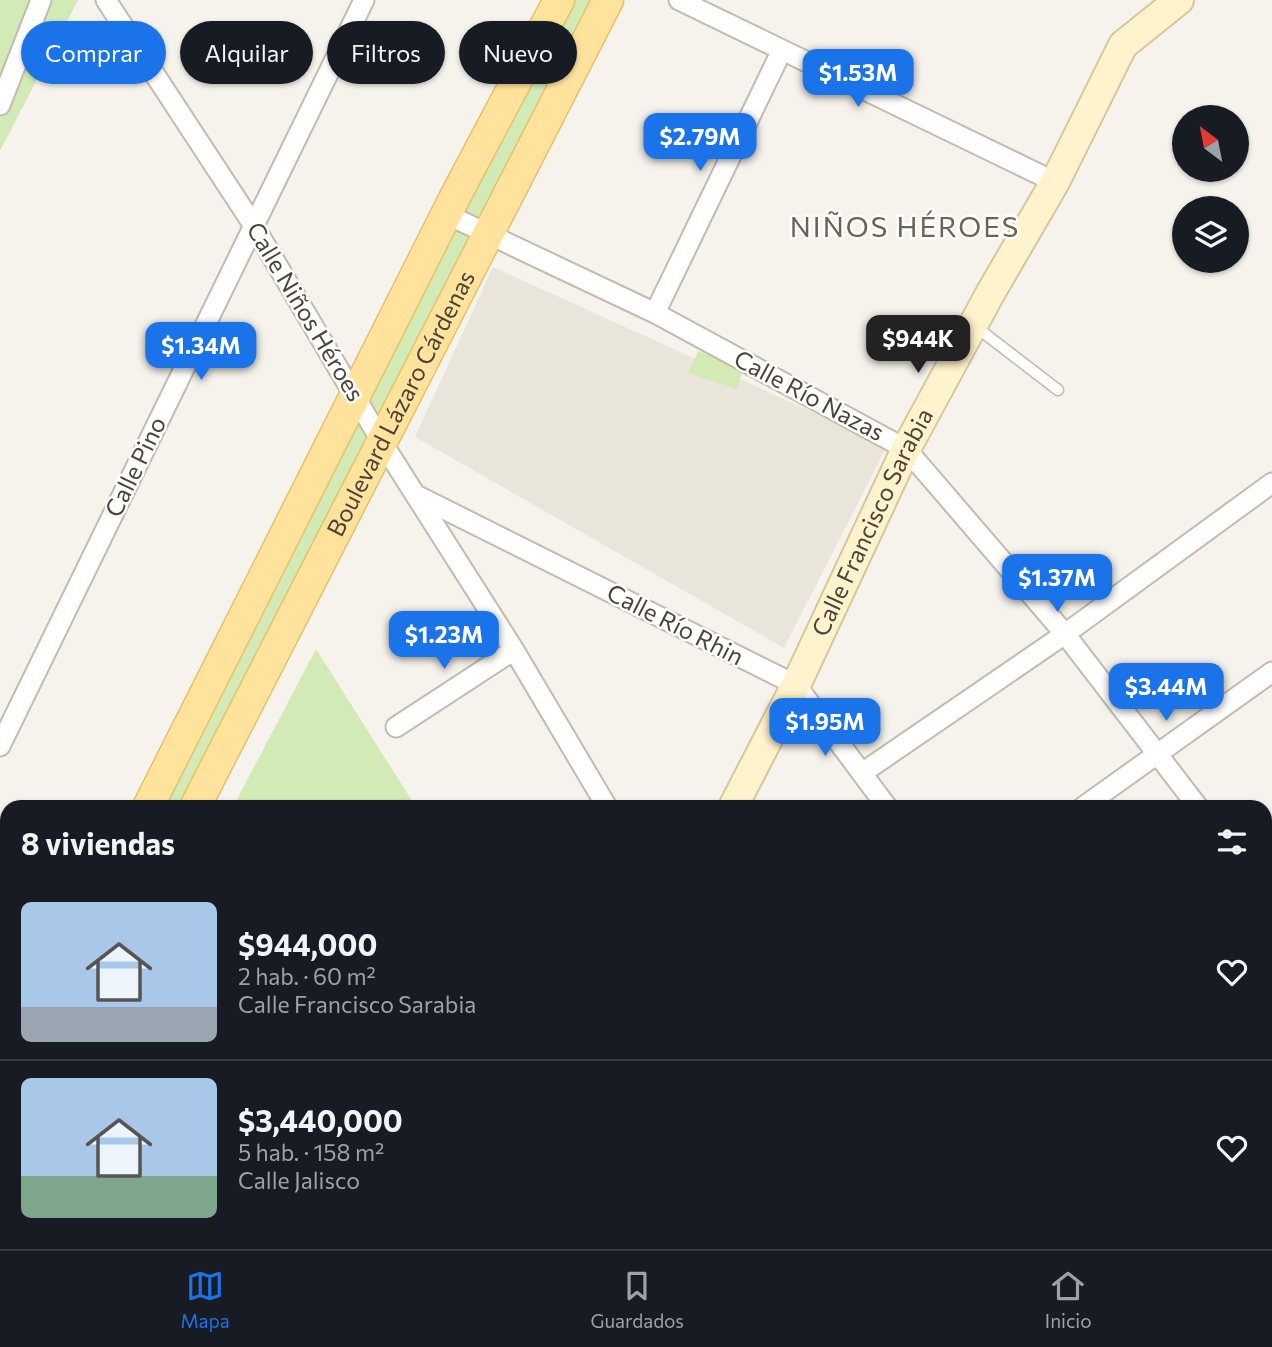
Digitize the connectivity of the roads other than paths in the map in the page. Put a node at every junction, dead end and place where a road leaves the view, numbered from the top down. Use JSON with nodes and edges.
{"nodes":[{"id":1,"x":41,"y":0,"type":"edge"},
{"id":2,"x":106,"y":0,"type":"edge"},
{"id":3,"x":365,"y":0,"type":"edge"},
{"id":4,"x":559,"y":0,"type":"edge"},
{"id":5,"x":608,"y":0,"type":"edge"},
{"id":6,"x":679,"y":0,"type":"edge"},
{"id":7,"x":1179,"y":0,"type":"edge"},
{"id":8,"x":782,"y":50,"type":"junction"},
{"id":9,"x":0,"y":105,"type":"edge"},
{"id":10,"x":1055,"y":182,"type":"junction"},
{"id":11,"x":448,"y":215,"type":"junction"},
{"id":12,"x":254,"y":226,"type":"junction"},
{"id":13,"x":490,"y":234,"type":"junction"},
{"id":14,"x":655,"y":313,"type":"junction"},
{"id":15,"x":973,"y":325,"type":"junction"},
{"id":16,"x":1058,"y":390,"type":"dead end"},
{"id":17,"x":356,"y":398,"type":"junction"},
{"id":18,"x":383,"y":444,"type":"junction"},
{"id":19,"x":906,"y":449,"type":"junction"},
{"id":20,"x":1272,"y":483,"type":"edge"},
{"id":21,"x":419,"y":496,"type":"junction"},
{"id":22,"x":1065,"y":634,"type":"junction"},
{"id":23,"x":514,"y":649,"type":"junction"},
{"id":24,"x":1272,"y":672,"type":"edge"},
{"id":25,"x":796,"y":685,"type":"junction"},
{"id":26,"x":396,"y":727,"type":"dead end"},
{"id":27,"x":0,"y":746,"type":"edge"},
{"id":28,"x":1157,"y":755,"type":"junction"},
{"id":29,"x":863,"y":774,"type":"junction"},
{"id":30,"x":152,"y":800,"type":"edge"},
{"id":31,"x":199,"y":800,"type":"edge"},
{"id":32,"x":603,"y":800,"type":"edge"},
{"id":33,"x":737,"y":800,"type":"edge"},
{"id":34,"x":882,"y":800,"type":"edge"},
{"id":35,"x":1093,"y":800,"type":"edge"},
{"id":36,"x":1192,"y":800,"type":"edge"}],
"edges":[{"from":1,"to":9,"type":"street"},
{"from":2,"to":12,"type":"street","name":"Calle Niños Héroes"},
{"from":3,"to":12,"type":"street","name":"Calle Pino"},
{"from":4,"to":11,"type":"main road","name":"Boulevard Lázaro Cárdenas"},
{"from":5,"to":13,"type":"main road","name":"Boulevard Lázaro Cárdenas"},
{"from":6,"to":8,"type":"street"},
{"from":7,"to":10,"type":"street","name":"Calle Francisco Sarabia"},
{"from":8,"to":10,"type":"street"},
{"from":8,"to":14,"type":"street"},
{"from":10,"to":15,"type":"street","name":"Calle Francisco Sarabia"},
{"from":11,"to":13,"type":"street","name":"Calle Río Nazas"},
{"from":11,"to":17,"type":"main road","name":"Boulevard Lázaro Cárdenas"},
{"from":12,"to":17,"type":"street","name":"Calle Niños Héroes"},
{"from":12,"to":27,"type":"street","name":"Calle Pino"},
{"from":13,"to":14,"type":"street","name":"Calle Río Nazas"},
{"from":13,"to":18,"type":"main road","name":"Boulevard Lázaro Cárdenas"},
{"from":14,"to":19,"type":"street","name":"Calle Río Nazas"},
{"from":15,"to":16,"type":"lane"},
{"from":15,"to":19,"type":"street","name":"Calle Francisco Sarabia"},
{"from":17,"to":18,"type":"street","name":"Calle Niños Héroes"},
{"from":17,"to":30,"type":"main road","name":"Boulevard Lázaro Cárdenas"},
{"from":18,"to":21,"type":"street","name":"Calle Niños Héroes"},
{"from":18,"to":31,"type":"main road","name":"Boulevard Lázaro Cárdenas"},
{"from":19,"to":22,"type":"street","name":"Calle Río Nazas"},
{"from":19,"to":25,"type":"street","name":"Calle Francisco Sarabia"},
{"from":20,"to":22,"type":"street"},
{"from":21,"to":23,"type":"street","name":"Calle Niños Héroes"},
{"from":21,"to":25,"type":"street","name":"Calle Río Rhin"},
{"from":22,"to":28,"type":"street","name":"Calle Río Nazas"},
{"from":22,"to":29,"type":"street"},
{"from":23,"to":26,"type":"street"},
{"from":23,"to":32,"type":"street","name":"Calle Niños Héroes"},
{"from":24,"to":28,"type":"street"},
{"from":25,"to":29,"type":"street","name":"Calle Río Rhin"},
{"from":25,"to":33,"type":"street","name":"Calle Francisco Sarabia"},
{"from":28,"to":35,"type":"street"},
{"from":28,"to":36,"type":"street","name":"Calle Río Nazas"},
{"from":29,"to":34,"type":"street","name":"Calle Río Rhin"}]}
